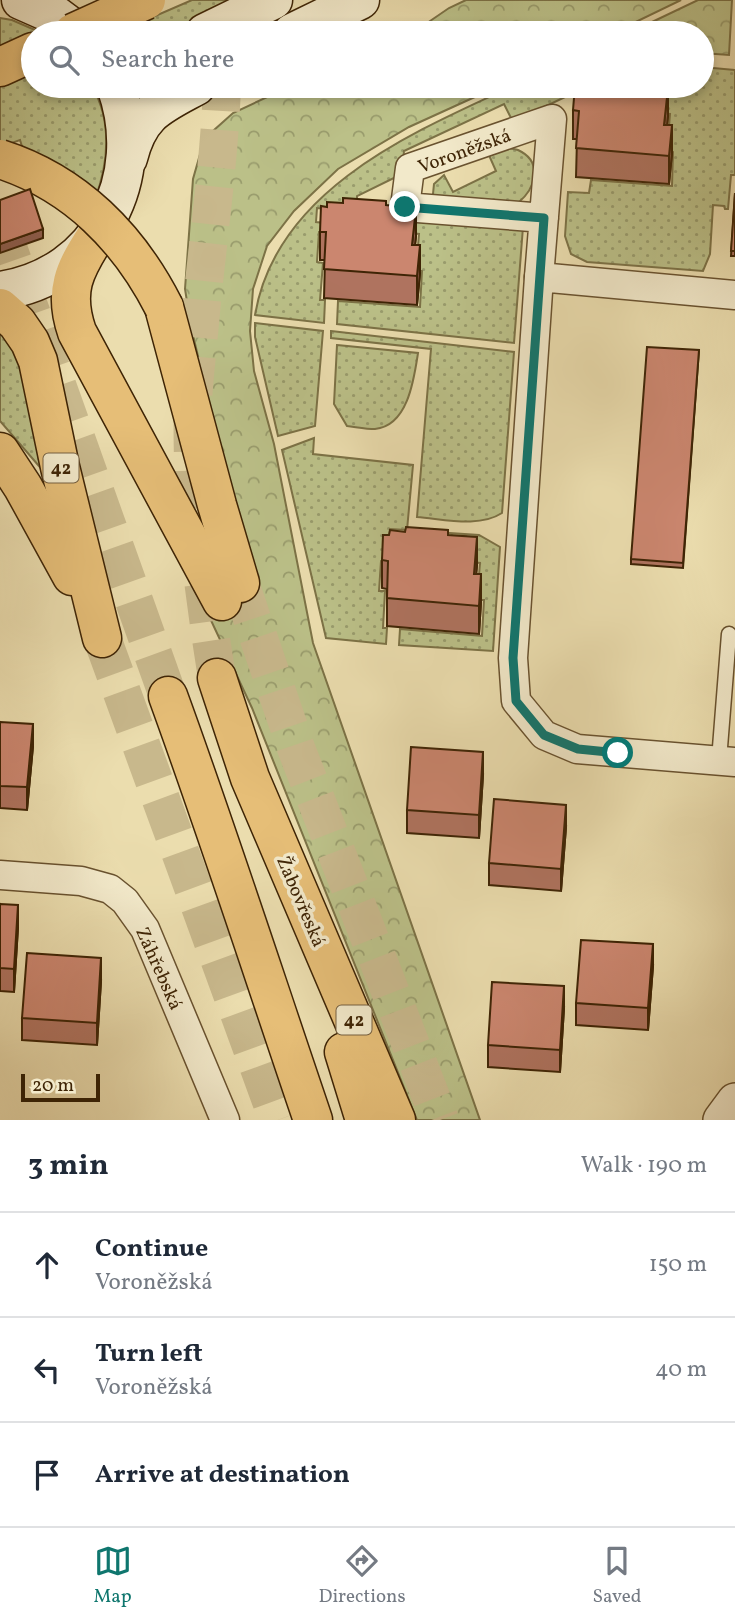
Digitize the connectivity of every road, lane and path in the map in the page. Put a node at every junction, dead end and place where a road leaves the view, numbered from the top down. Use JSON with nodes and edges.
{"nodes":[{"id":1,"x":21,"y":0,"type":"edge"},
{"id":2,"x":146,"y":0,"type":"edge"},
{"id":3,"x":273,"y":0,"type":"edge"},
{"id":4,"x":360,"y":0,"type":"edge"},
{"id":5,"x":63,"y":21,"type":"edge"},
{"id":6,"x":100,"y":21,"type":"edge"},
{"id":7,"x":230,"y":21,"type":"edge"},
{"id":8,"x":317,"y":21,"type":"edge"},
{"id":9,"x":21,"y":57,"type":"edge"},
{"id":10,"x":0,"y":67,"type":"edge"},
{"id":11,"x":119,"y":98,"type":"edge"},
{"id":12,"x":174,"y":98,"type":"edge"},
{"id":13,"x":0,"y":159,"type":"edge"},
{"id":14,"x":125,"y":174,"type":"junction"},
{"id":15,"x":544,"y":218,"type":"junction"},
{"id":16,"x":96,"y":236,"type":"junction"},
{"id":17,"x":539,"y":277,"type":"junction"},
{"id":18,"x":0,"y":291,"type":"edge"},
{"id":19,"x":735,"y":295,"type":"edge"},
{"id":20,"x":0,"y":308,"type":"edge"},
{"id":21,"x":0,"y":452,"type":"edge"},
{"id":22,"x":729,"y":634,"type":"dead end"},
{"id":23,"x":217,"y":678,"type":"tunnel mouth"},
{"id":24,"x":169,"y":696,"type":"tunnel mouth"},
{"id":25,"x":727,"y":761,"type":"edge"},
{"id":26,"x":0,"y":876,"type":"edge"},
{"id":27,"x":311,"y":921,"type":"junction"},
{"id":28,"x":255,"y":950,"type":"junction"},
{"id":29,"x":735,"y":1101,"type":"edge"},
{"id":30,"x":225,"y":1120,"type":"edge"},
{"id":31,"x":313,"y":1120,"type":"edge"},
{"id":32,"x":343,"y":1120,"type":"edge"},
{"id":33,"x":365,"y":1120,"type":"edge"},
{"id":34,"x":396,"y":1120,"type":"edge"},
{"id":35,"x":722,"y":1120,"type":"edge"}],
"edges":[{"from":1,"to":5,"type":"main road"},
{"from":2,"to":6,"type":"highway","bridge":true},
{"from":3,"to":7,"type":"main road"},
{"from":4,"to":8,"type":"main road"},
{"from":9,"to":10,"type":"highway"},
{"from":11,"to":14,"type":"main road"},
{"from":12,"to":14,"type":"main road"},
{"from":13,"to":16,"type":"highway","bridge":true},
{"from":14,"to":16,"type":"main road"},
{"from":15,"to":15,"type":"street","name":"Voroněžská"},
{"from":15,"to":17,"type":"street","name":"Voroněžská"},
{"from":16,"to":18,"type":"main road"},
{"from":17,"to":19,"type":"street"},
{"from":17,"to":25,"type":"street","name":"Voroněžská"},
{"from":20,"to":21,"type":"highway","number":"42"},
{"from":22,"to":25,"type":"lane"},
{"from":23,"to":27,"type":"highway","name":"Žabovřeská","number":"42"},
{"from":24,"to":28,"type":"highway","number":"42"},
{"from":26,"to":30,"type":"street","name":"Záhřebská"},
{"from":27,"to":33,"type":"highway","number":"42"},
{"from":27,"to":34,"type":"highway","name":"Žabovřeská","number":"42"},
{"from":28,"to":31,"type":"highway","number":"42"},
{"from":28,"to":32,"type":"highway","number":"42"},
{"from":29,"to":35,"type":"street"}]}
